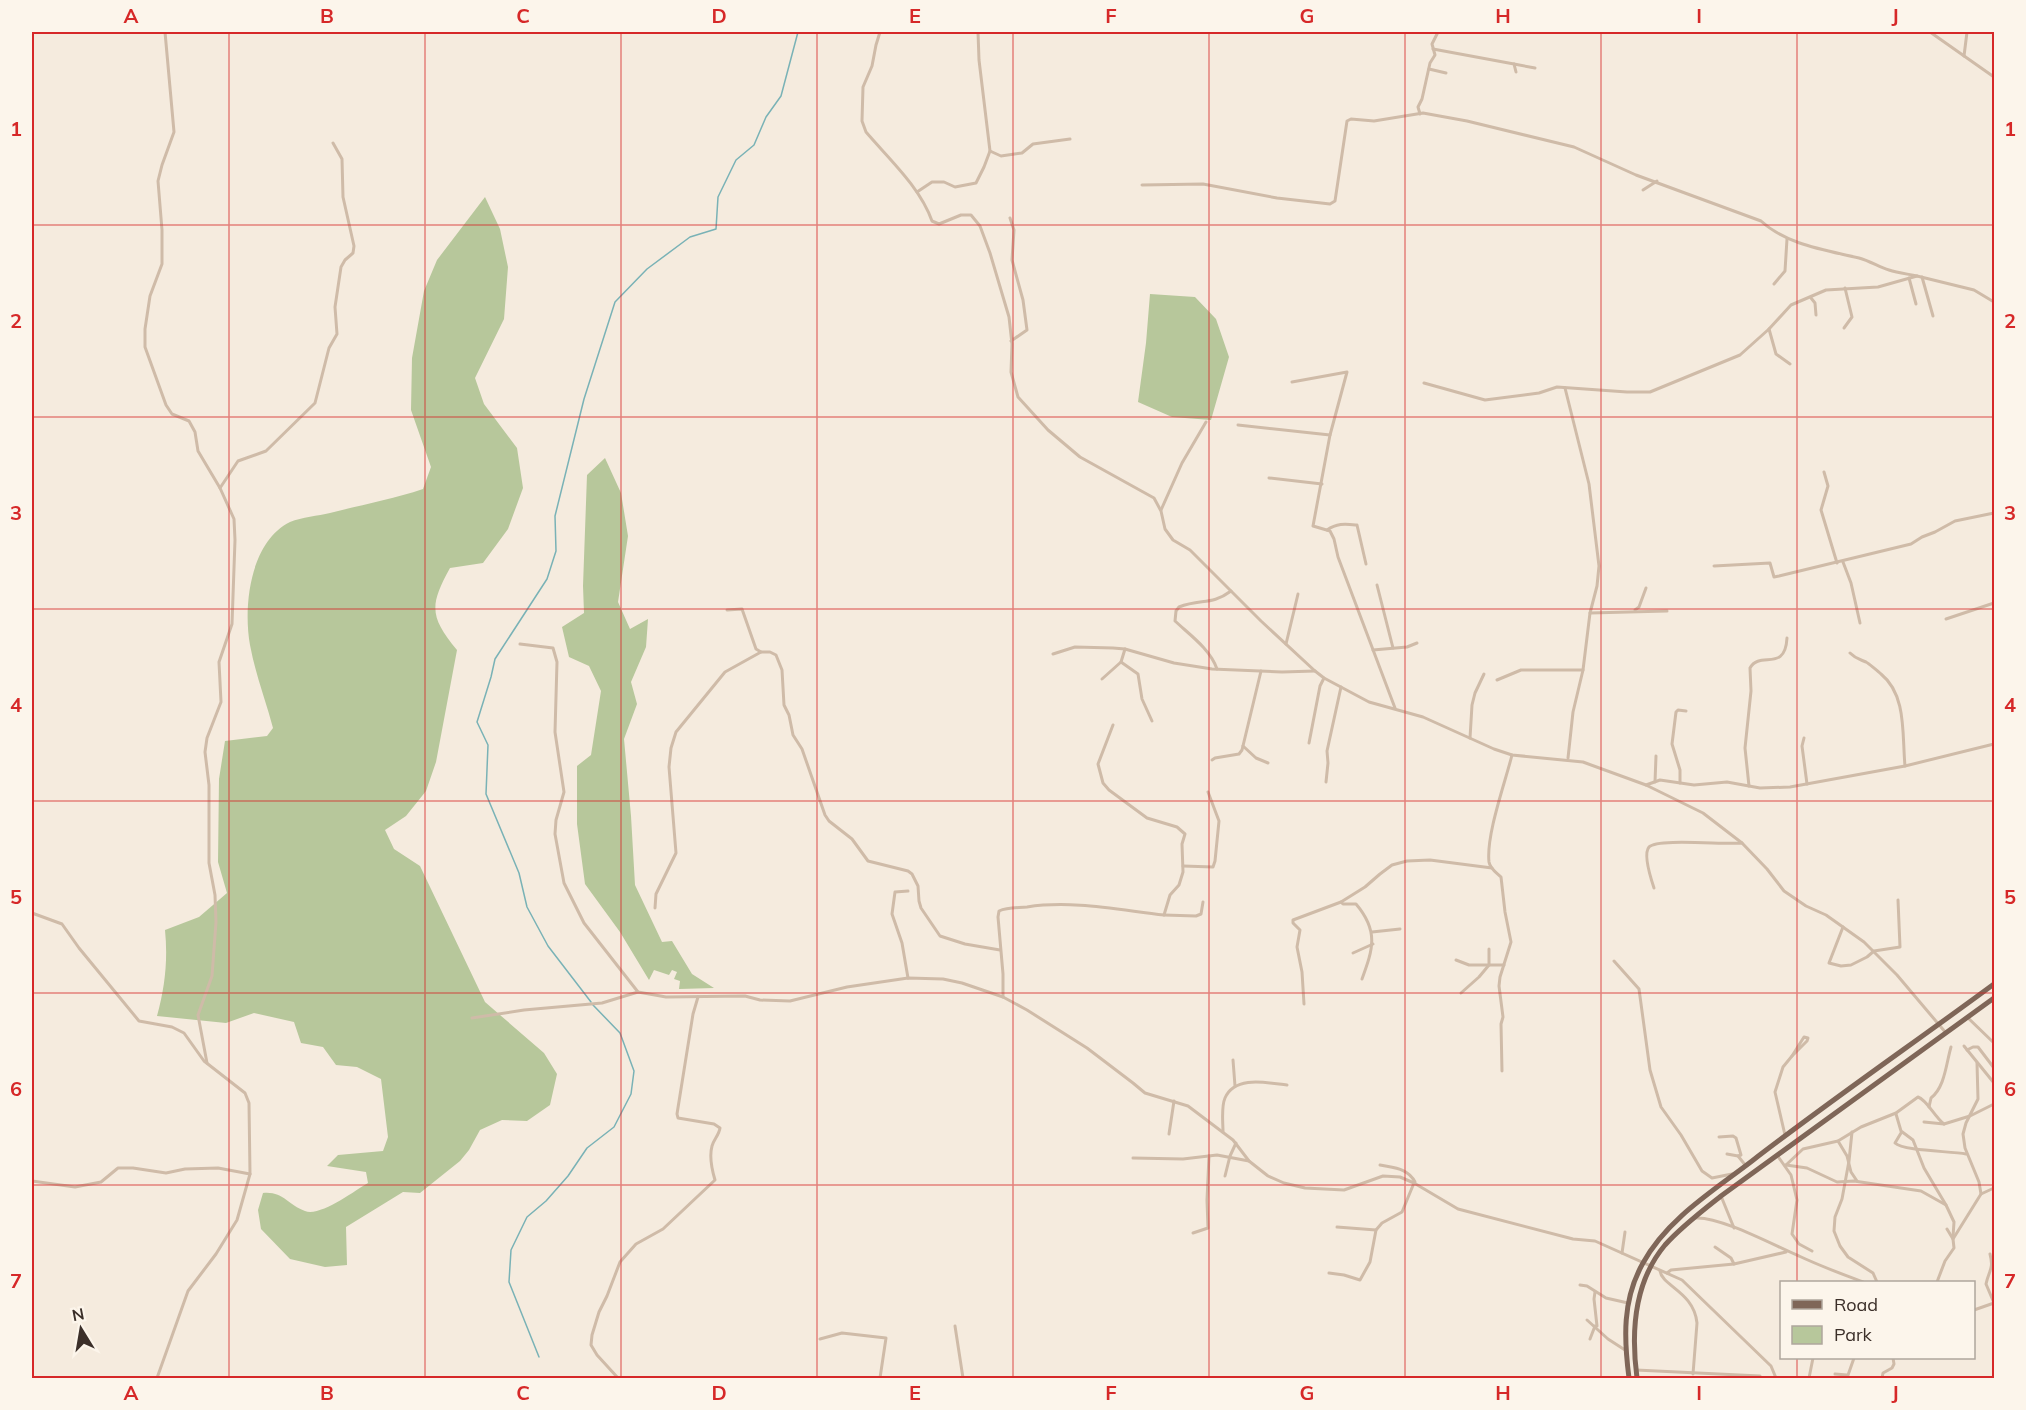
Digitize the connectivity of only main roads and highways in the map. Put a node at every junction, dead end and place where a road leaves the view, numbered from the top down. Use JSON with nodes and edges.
{"nodes":[{"id":1,"x":1995,"y":984,"type":"edge"},
{"id":2,"x":1995,"y":998,"type":"edge"},
{"id":3,"x":1629,"y":1378,"type":"edge"},
{"id":4,"x":1637,"y":1378,"type":"edge"}],
"edges":[{"from":1,"to":3,"type":"main road"},
{"from":2,"to":4,"type":"main road"}]}
